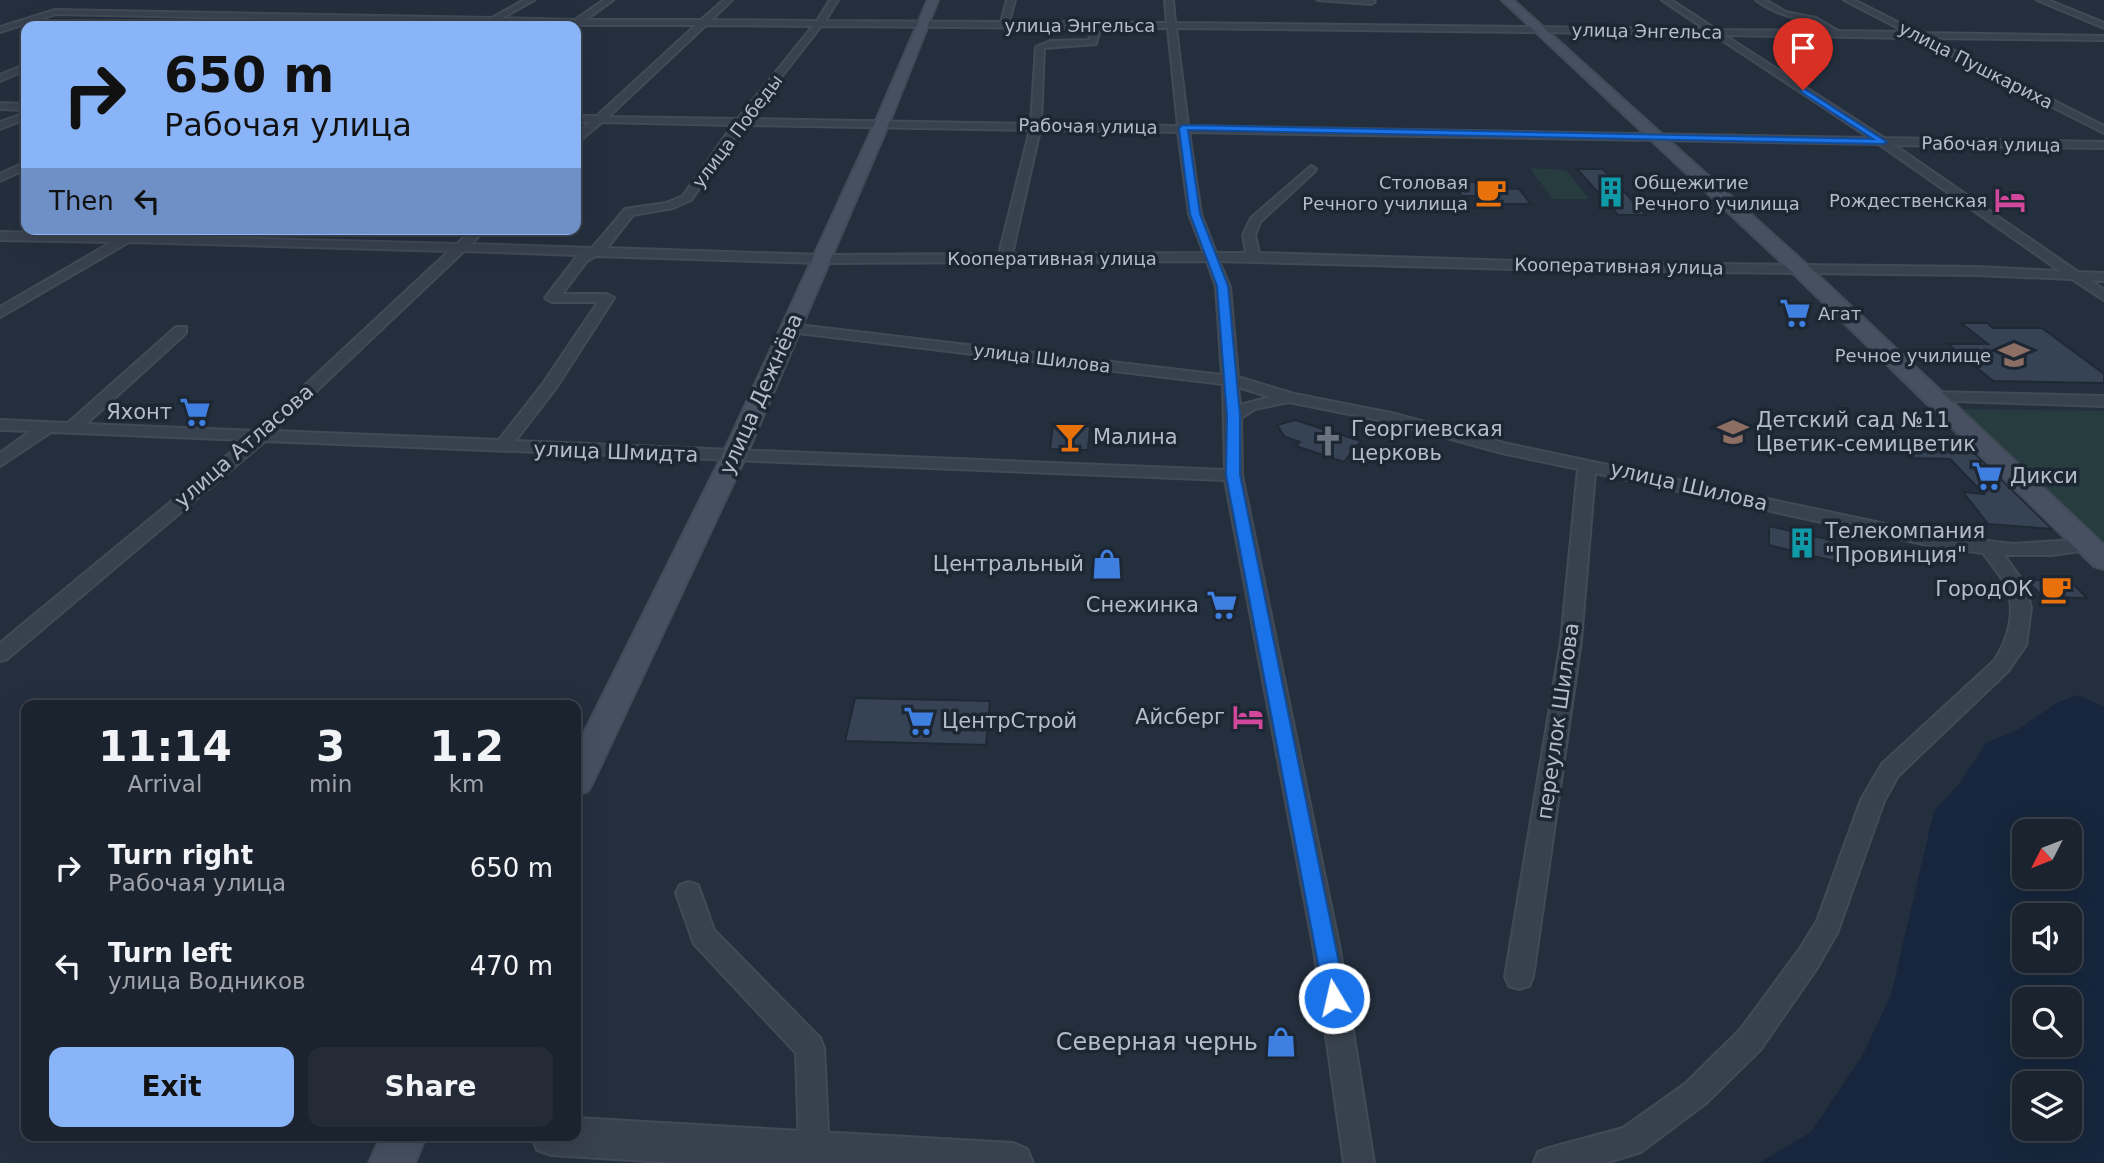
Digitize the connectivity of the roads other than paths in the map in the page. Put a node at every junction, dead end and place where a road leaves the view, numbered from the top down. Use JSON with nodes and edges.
{"nodes":[{"id":1,"x":530,"y":0,"type":"edge"},
{"id":2,"x":609,"y":0,"type":"edge"},
{"id":3,"x":728,"y":0,"type":"edge"},
{"id":4,"x":834,"y":0,"type":"edge"},
{"id":5,"x":933,"y":0,"type":"edge"},
{"id":6,"x":1011,"y":0,"type":"edge"},
{"id":7,"x":1169,"y":0,"type":"edge"},
{"id":8,"x":1321,"y":0,"type":"edge"},
{"id":9,"x":1507,"y":0,"type":"edge"},
{"id":10,"x":1667,"y":0,"type":"edge"},
{"id":11,"x":1759,"y":0,"type":"edge"},
{"id":12,"x":1848,"y":0,"type":"edge"},
{"id":13,"x":2041,"y":0,"type":"edge"},
{"id":14,"x":1374,"y":1,"type":"edge"},
{"id":15,"x":1378,"y":10,"type":"dead end"},
{"id":16,"x":163,"y":13,"type":"junction"},
{"id":17,"x":260,"y":15,"type":"junction"},
{"id":18,"x":338,"y":16,"type":"junction"},
{"id":19,"x":413,"y":18,"type":"junction"},
{"id":20,"x":1384,"y":19,"type":"dead end"},
{"id":21,"x":492,"y":20,"type":"junction"},
{"id":22,"x":28,"y":21,"type":"edge"},
{"id":23,"x":144,"y":21,"type":"edge"},
{"id":24,"x":246,"y":21,"type":"edge"},
{"id":25,"x":328,"y":21,"type":"edge"},
{"id":26,"x":407,"y":21,"type":"edge"},
{"id":27,"x":512,"y":21,"type":"edge"},
{"id":28,"x":578,"y":21,"type":"edge"},
{"id":29,"x":820,"y":22,"type":"junction"},
{"id":30,"x":21,"y":23,"type":"edge"},
{"id":31,"x":703,"y":23,"type":"junction"},
{"id":32,"x":581,"y":24,"type":"edge"},
{"id":33,"x":921,"y":24,"type":"junction"},
{"id":34,"x":1004,"y":25,"type":"junction"},
{"id":35,"x":1096,"y":25,"type":"junction"},
{"id":36,"x":1172,"y":26,"type":"junction"},
{"id":37,"x":2104,"y":26,"type":"edge"},
{"id":38,"x":1391,"y":27,"type":"junction"},
{"id":39,"x":1537,"y":29,"type":"junction"},
{"id":40,"x":0,"y":30,"type":"edge"},
{"id":41,"x":1714,"y":33,"type":"junction"},
{"id":42,"x":1838,"y":34,"type":"junction"},
{"id":43,"x":1918,"y":35,"type":"junction"},
{"id":44,"x":2104,"y":38,"type":"edge"},
{"id":45,"x":21,"y":69,"type":"edge"},
{"id":46,"x":0,"y":78,"type":"edge"},
{"id":47,"x":0,"y":106,"type":"edge"},
{"id":48,"x":21,"y":107,"type":"edge"},
{"id":49,"x":21,"y":118,"type":"edge"},
{"id":50,"x":581,"y":119,"type":"edge"},
{"id":51,"x":599,"y":119,"type":"junction"},
{"id":52,"x":741,"y":121,"type":"junction"},
{"id":53,"x":882,"y":123,"type":"junction"},
{"id":54,"x":0,"y":126,"type":"edge"},
{"id":55,"x":1036,"y":126,"type":"junction"},
{"id":56,"x":1183,"y":128,"type":"junction"},
{"id":57,"x":2104,"y":130,"type":"edge"},
{"id":58,"x":581,"y":136,"type":"edge"},
{"id":59,"x":1654,"y":138,"type":"junction"},
{"id":60,"x":1883,"y":142,"type":"junction"},
{"id":61,"x":2104,"y":145,"type":"edge"},
{"id":62,"x":21,"y":168,"type":"edge"},
{"id":63,"x":1311,"y":169,"type":"dead end"},
{"id":64,"x":0,"y":178,"type":"edge"},
{"id":65,"x":21,"y":224,"type":"edge"},
{"id":66,"x":0,"y":235,"type":"edge"},
{"id":67,"x":132,"y":235,"type":"edge"},
{"id":68,"x":302,"y":235,"type":"edge"},
{"id":69,"x":474,"y":235,"type":"edge"},
{"id":70,"x":126,"y":239,"type":"junction"},
{"id":71,"x":292,"y":242,"type":"junction"},
{"id":72,"x":460,"y":248,"type":"junction"},
{"id":73,"x":592,"y":253,"type":"junction"},
{"id":74,"x":1005,"y":257,"type":"junction"},
{"id":75,"x":1253,"y":257,"type":"junction"},
{"id":76,"x":1214,"y":258,"type":"junction"},
{"id":77,"x":821,"y":259,"type":"junction"},
{"id":78,"x":1800,"y":269,"type":"junction"},
{"id":79,"x":2076,"y":276,"type":"junction"},
{"id":80,"x":2104,"y":277,"type":"edge"},
{"id":81,"x":2104,"y":296,"type":"edge"},
{"id":82,"x":0,"y":313,"type":"edge"},
{"id":83,"x":790,"y":328,"type":"junction"},
{"id":84,"x":181,"y":330,"type":"dead end"},
{"id":85,"x":1230,"y":380,"type":"junction"},
{"id":86,"x":1931,"y":397,"type":"junction"},
{"id":87,"x":1291,"y":398,"type":"junction"},
{"id":88,"x":2104,"y":401,"type":"edge"},
{"id":89,"x":1233,"y":416,"type":"junction"},
{"id":90,"x":0,"y":425,"type":"edge"},
{"id":91,"x":47,"y":427,"type":"junction"},
{"id":92,"x":72,"y":428,"type":"junction"},
{"id":93,"x":259,"y":437,"type":"junction"},
{"id":94,"x":502,"y":447,"type":"junction"},
{"id":95,"x":734,"y":456,"type":"junction"},
{"id":96,"x":0,"y":460,"type":"edge"},
{"id":97,"x":1587,"y":464,"type":"junction"},
{"id":98,"x":1233,"y":475,"type":"junction"},
{"id":99,"x":2090,"y":545,"type":"junction"},
{"id":100,"x":1990,"y":549,"type":"junction"},
{"id":101,"x":2104,"y":560,"type":"edge"},
{"id":102,"x":0,"y":654,"type":"edge"},
{"id":103,"x":581,"y":772,"type":"edge"},
{"id":104,"x":689,"y":893,"type":"dead end"},
{"id":105,"x":1519,"y":977,"type":"dead end"},
{"id":106,"x":581,"y":1138,"type":"edge"},
{"id":107,"x":402,"y":1141,"type":"edge"},
{"id":108,"x":814,"y":1152,"type":"junction"},
{"id":109,"x":392,"y":1163,"type":"edge"},
{"id":110,"x":1013,"y":1163,"type":"edge"},
{"id":111,"x":1359,"y":1163,"type":"edge"},
{"id":112,"x":1549,"y":1163,"type":"edge"}],
"edges":[{"from":1,"to":21,"type":"street"},
{"from":2,"to":28,"type":"street"},
{"from":3,"to":31,"type":"street"},
{"from":4,"to":29,"type":"street","name":"улица Победы"},
{"from":5,"to":33,"type":"main road","name":"улица Дежнёва"},
{"from":6,"to":34,"type":"street"},
{"from":7,"to":36,"type":"street"},
{"from":8,"to":14,"type":"street"},
{"from":9,"to":39,"type":"main road"},
{"from":10,"to":41,"type":"street"},
{"from":11,"to":42,"type":"street"},
{"from":12,"to":43,"type":"street","name":"улица Пушкариха"},
{"from":13,"to":37,"type":"street"},
{"from":14,"to":15,"type":"street"},
{"from":16,"to":17,"type":"street","name":"улица Энгельса"},
{"from":16,"to":22,"type":"street","name":"улица Энгельса"},
{"from":16,"to":23,"type":"street"},
{"from":17,"to":18,"type":"street","name":"улица Энгельса"},
{"from":17,"to":24,"type":"street"},
{"from":18,"to":19,"type":"street","name":"улица Энгельса"},
{"from":18,"to":25,"type":"street"},
{"from":19,"to":21,"type":"street","name":"улица Энгельса"},
{"from":19,"to":26,"type":"street"},
{"from":20,"to":38,"type":"street"},
{"from":21,"to":27,"type":"street","name":"улица Энгельса"},
{"from":29,"to":31,"type":"street","name":"улица Энгельса"},
{"from":29,"to":33,"type":"street","name":"улица Энгельса"},
{"from":29,"to":52,"type":"street","name":"улица Победы"},
{"from":30,"to":40,"type":"street","name":"улица Энгельса"},
{"from":31,"to":32,"type":"street","name":"улица Энгельса"},
{"from":31,"to":51,"type":"street"},
{"from":33,"to":34,"type":"street","name":"улица Энгельса"},
{"from":33,"to":53,"type":"main road","name":"улица Дежнёва"},
{"from":34,"to":35,"type":"street","name":"улица Энгельса"},
{"from":35,"to":36,"type":"street","name":"улица Энгельса"},
{"from":35,"to":55,"type":"street"},
{"from":36,"to":38,"type":"street","name":"улица Энгельса"},
{"from":36,"to":56,"type":"street"},
{"from":38,"to":39,"type":"street","name":"улица Энгельса"},
{"from":39,"to":41,"type":"street","name":"улица Энгельса"},
{"from":39,"to":59,"type":"main road"},
{"from":41,"to":42,"type":"street","name":"улица Энгельса"},
{"from":41,"to":60,"type":"street"},
{"from":42,"to":43,"type":"street","name":"улица Энгельса"},
{"from":43,"to":44,"type":"street","name":"улица Энгельса"},
{"from":43,"to":57,"type":"street","name":"улица Пушкариха"},
{"from":45,"to":46,"type":"street"},
{"from":47,"to":48,"type":"street"},
{"from":49,"to":54,"type":"street"},
{"from":50,"to":51,"type":"street","name":"Рабочая улица"},
{"from":51,"to":52,"type":"street","name":"Рабочая улица"},
{"from":51,"to":58,"type":"street"},
{"from":52,"to":53,"type":"street","name":"Рабочая улица"},
{"from":52,"to":73,"type":"street","name":"улица Победы"},
{"from":53,"to":55,"type":"street","name":"Рабочая улица"},
{"from":53,"to":77,"type":"main road","name":"улица Дежнёва"},
{"from":55,"to":56,"type":"street","name":"Рабочая улица"},
{"from":55,"to":74,"type":"street"},
{"from":56,"to":59,"type":"street","name":"Рабочая улица"},
{"from":56,"to":76,"type":"street"},
{"from":59,"to":60,"type":"street","name":"Рабочая улица"},
{"from":59,"to":78,"type":"main road"},
{"from":60,"to":61,"type":"street","name":"Рабочая улица"},
{"from":60,"to":79,"type":"street"},
{"from":62,"to":64,"type":"street"},
{"from":63,"to":75,"type":"street"},
{"from":65,"to":66,"type":"street"},
{"from":66,"to":70,"type":"street","name":"Кооперативная улица"},
{"from":67,"to":70,"type":"street"},
{"from":68,"to":71,"type":"street"},
{"from":69,"to":72,"type":"street","name":"улица Атласова"},
{"from":70,"to":71,"type":"street","name":"Кооперативная улица"},
{"from":70,"to":82,"type":"street"},
{"from":71,"to":72,"type":"street","name":"Кооперативная улица"},
{"from":72,"to":73,"type":"street","name":"Кооперативная улица"},
{"from":72,"to":93,"type":"street","name":"улица Атласова"},
{"from":73,"to":77,"type":"street","name":"Кооперативная улица"},
{"from":73,"to":94,"type":"street","name":"улица Победы"},
{"from":74,"to":76,"type":"street","name":"Кооперативная улица"},
{"from":74,"to":77,"type":"street","name":"Кооперативная улица"},
{"from":75,"to":76,"type":"street","name":"Кооперативная улица"},
{"from":75,"to":78,"type":"street","name":"Кооперативная улица"},
{"from":76,"to":85,"type":"street"},
{"from":77,"to":83,"type":"main road","name":"улица Дежнёва"},
{"from":78,"to":79,"type":"street","name":"Кооперативная улица"},
{"from":78,"to":86,"type":"main road"},
{"from":79,"to":80,"type":"street","name":"Кооперативная улица"},
{"from":79,"to":81,"type":"street"},
{"from":83,"to":85,"type":"street","name":"улица Шилова"},
{"from":83,"to":95,"type":"main road","name":"улица Дежнёва"},
{"from":84,"to":92,"type":"street"},
{"from":85,"to":87,"type":"street","name":"улица Шилова"},
{"from":85,"to":89,"type":"street"},
{"from":86,"to":88,"type":"street"},
{"from":86,"to":99,"type":"main road"},
{"from":87,"to":89,"type":"street","name":"улица Шилова"},
{"from":87,"to":97,"type":"street","name":"улица Шилова"},
{"from":89,"to":98,"type":"street"},
{"from":90,"to":91,"type":"street","name":"улица Шмидта"},
{"from":91,"to":92,"type":"street","name":"улица Шмидта"},
{"from":91,"to":96,"type":"street"},
{"from":92,"to":93,"type":"street","name":"улица Шмидта"},
{"from":93,"to":94,"type":"street","name":"улица Шмидта"},
{"from":93,"to":102,"type":"street","name":"улица Атласова"},
{"from":94,"to":95,"type":"street","name":"улица Шмидта"},
{"from":95,"to":98,"type":"street","name":"улица Шмидта"},
{"from":95,"to":103,"type":"main road","name":"улица Дежнёва"},
{"from":97,"to":100,"type":"street","name":"улица Шилова"},
{"from":97,"to":105,"type":"street","name":"переулок Шилова"},
{"from":98,"to":111,"type":"street"},
{"from":99,"to":100,"type":"street","name":"улица Шилова"},
{"from":99,"to":101,"type":"main road"},
{"from":100,"to":112,"type":"street"},
{"from":104,"to":108,"type":"street"},
{"from":106,"to":108,"type":"street"},
{"from":107,"to":109,"type":"main road"},
{"from":108,"to":110,"type":"street"}]}
